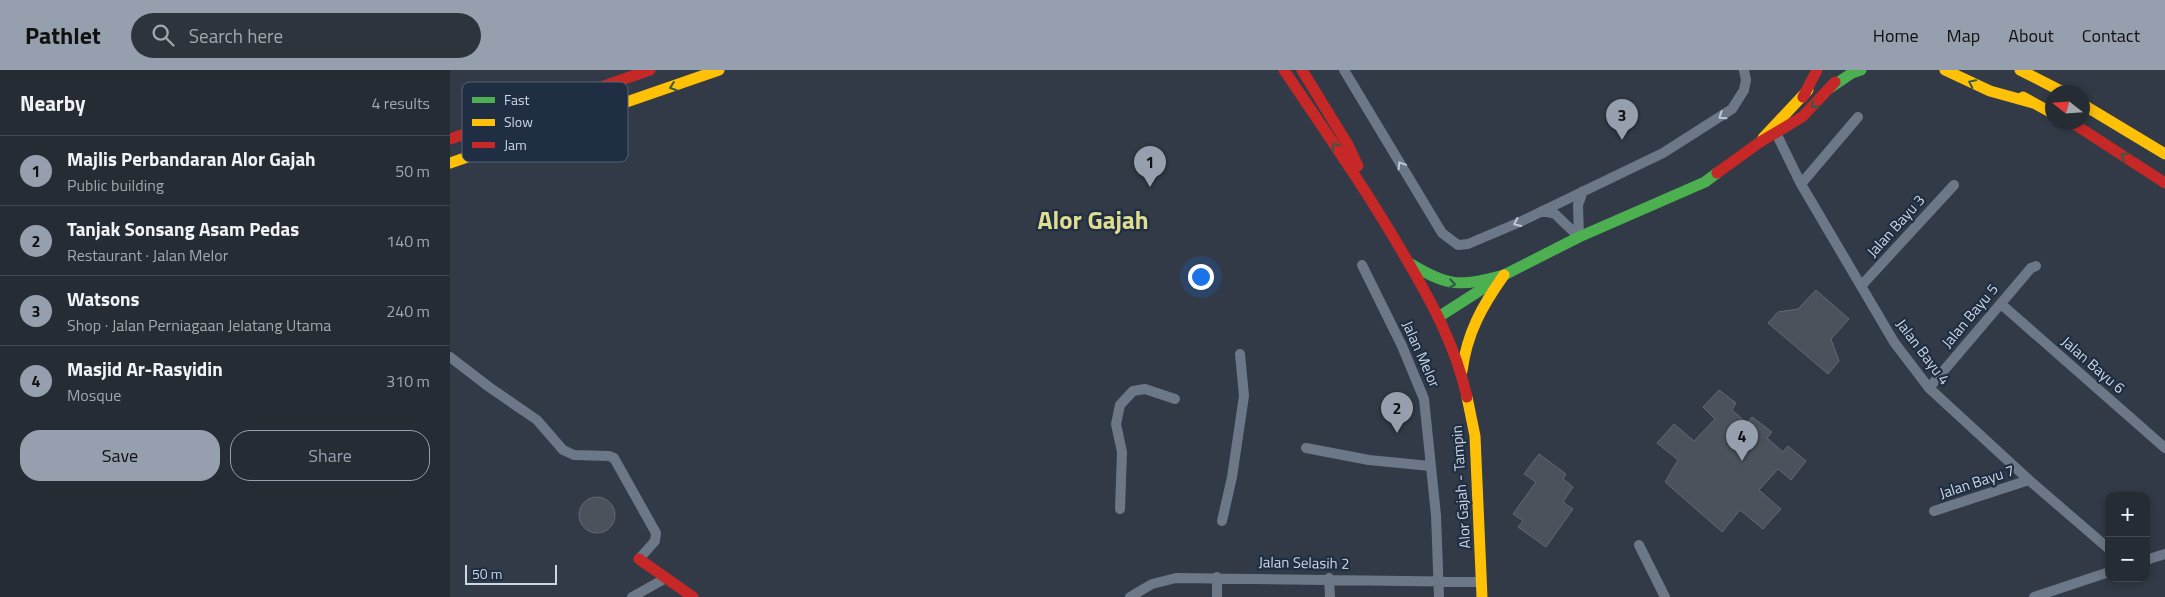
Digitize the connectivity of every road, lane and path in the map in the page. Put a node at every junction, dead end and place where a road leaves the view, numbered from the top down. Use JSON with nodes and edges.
{"nodes":[{"id":1,"x":650,"y":70,"type":"edge"},
{"id":2,"x":718,"y":70,"type":"edge"},
{"id":3,"x":1284,"y":70,"type":"edge"},
{"id":4,"x":1302,"y":70,"type":"edge"},
{"id":5,"x":1344,"y":70,"type":"edge"},
{"id":6,"x":1817,"y":70,"type":"edge"},
{"id":7,"x":1824,"y":70,"type":"edge"},
{"id":8,"x":1845,"y":70,"type":"edge"},
{"id":9,"x":1861,"y":70,"type":"edge"},
{"id":10,"x":1945,"y":70,"type":"edge"},
{"id":11,"x":1973,"y":70,"type":"edge"},
{"id":12,"x":2020,"y":70,"type":"edge"},
{"id":13,"x":1745,"y":73,"type":"edge"},
{"id":14,"x":615,"y":82,"type":"edge"},
{"id":15,"x":2049,"y":85,"type":"edge"},
{"id":16,"x":1830,"y":88,"type":"junction"},
{"id":17,"x":1802,"y":97,"type":"junction"},
{"id":18,"x":628,"y":101,"type":"edge"},
{"id":19,"x":2033,"y":103,"type":"junction"},
{"id":20,"x":2045,"y":109,"type":"edge"},
{"id":21,"x":2090,"y":109,"type":"edge"},
{"id":22,"x":1858,"y":117,"type":"dead end"},
{"id":23,"x":1774,"y":130,"type":"junction"},
{"id":24,"x":2083,"y":130,"type":"edge"},
{"id":25,"x":462,"y":134,"type":"edge"},
{"id":26,"x":450,"y":138,"type":"edge"},
{"id":27,"x":2165,"y":154,"type":"edge"},
{"id":28,"x":462,"y":159,"type":"edge"},
{"id":29,"x":450,"y":163,"type":"edge"},
{"id":30,"x":2165,"y":183,"type":"edge"},
{"id":31,"x":1801,"y":184,"type":"junction"},
{"id":32,"x":1954,"y":185,"type":"dead end"},
{"id":33,"x":1583,"y":191,"type":"junction"},
{"id":34,"x":1542,"y":211,"type":"junction"},
{"id":35,"x":1381,"y":215,"type":"junction"},
{"id":36,"x":1579,"y":237,"type":"junction"},
{"id":37,"x":1409,"y":263,"type":"junction"},
{"id":38,"x":1362,"y":266,"type":"dead end"},
{"id":39,"x":2036,"y":266,"type":"dead end"},
{"id":40,"x":1504,"y":275,"type":"junction"},
{"id":41,"x":1862,"y":286,"type":"junction"},
{"id":42,"x":2001,"y":304,"type":"junction"},
{"id":43,"x":1440,"y":316,"type":"junction"},
{"id":44,"x":1240,"y":354,"type":"dead end"},
{"id":45,"x":450,"y":356,"type":"edge"},
{"id":46,"x":1462,"y":375,"type":"junction"},
{"id":47,"x":1929,"y":388,"type":"junction"},
{"id":48,"x":1175,"y":399,"type":"dead end"},
{"id":49,"x":1306,"y":448,"type":"dead end"},
{"id":50,"x":2165,"y":448,"type":"edge"},
{"id":51,"x":1430,"y":466,"type":"junction"},
{"id":52,"x":2029,"y":480,"type":"junction"},
{"id":53,"x":1120,"y":509,"type":"dead end"},
{"id":54,"x":1934,"y":511,"type":"dead end"},
{"id":55,"x":1222,"y":521,"type":"dead end"},
{"id":56,"x":1639,"y":545,"type":"dead end"},
{"id":57,"x":2105,"y":546,"type":"edge"},
{"id":58,"x":2165,"y":554,"type":"edge"},
{"id":59,"x":639,"y":559,"type":"joint"},
{"id":60,"x":2150,"y":559,"type":"edge"},
{"id":61,"x":2105,"y":573,"type":"edge"},
{"id":62,"x":666,"y":578,"type":"junction"},
{"id":63,"x":1217,"y":578,"type":"junction"},
{"id":64,"x":1330,"y":578,"type":"junction"},
{"id":65,"x":1438,"y":580,"type":"junction"},
{"id":66,"x":1482,"y":582,"type":"junction"},
{"id":67,"x":632,"y":597,"type":"edge"},
{"id":68,"x":693,"y":597,"type":"edge"},
{"id":69,"x":1130,"y":597,"type":"edge"},
{"id":70,"x":1217,"y":597,"type":"edge"},
{"id":71,"x":1330,"y":597,"type":"edge"},
{"id":72,"x":1439,"y":597,"type":"edge"},
{"id":73,"x":1482,"y":597,"type":"edge"},
{"id":74,"x":1665,"y":597,"type":"edge"},
{"id":75,"x":2034,"y":597,"type":"edge"}],
"edges":[{"from":1,"to":14,"type":"main road"},
{"from":2,"to":18,"type":"main road","one_way":true},
{"from":35,"to":3,"type":"main road","name":"Alor Gajah - Tampin","one_way":true},
{"from":4,"to":35,"type":"main road","name":"Alor Gajah - Tampin"},
{"from":34,"to":5,"type":"street","one_way":true},
{"from":6,"to":17,"type":"main road"},
{"from":7,"to":17,"type":"main road"},
{"from":8,"to":16,"type":"main road"},
{"from":9,"to":16,"type":"main road"},
{"from":19,"to":10,"type":"main road","one_way":true},
{"from":11,"to":19,"type":"main road"},
{"from":12,"to":15,"type":"main road"},
{"from":13,"to":33,"type":"street","one_way":true},
{"from":16,"to":23,"type":"main road","one_way":true},
{"from":17,"to":23,"type":"main road"},
{"from":19,"to":20,"type":"main road"},
{"from":21,"to":27,"type":"main road"},
{"from":22,"to":31,"type":"street"},
{"from":23,"to":31,"type":"street","name":"Jalan Bayu 4"},
{"from":23,"to":36,"type":"main road"},
{"from":30,"to":24,"type":"main road","one_way":true},
{"from":25,"to":26,"type":"main road"},
{"from":28,"to":29,"type":"main road","one_way":true},
{"from":31,"to":41,"type":"street","name":"Jalan Bayu 4"},
{"from":32,"to":41,"type":"street","name":"Jalan Bayu 3"},
{"from":33,"to":34,"type":"street"},
{"from":33,"to":36,"type":"street"},
{"from":34,"to":36,"type":"street"},
{"from":35,"to":37,"type":"main road","name":"Alor Gajah - Tampin"},
{"from":36,"to":40,"type":"main road"},
{"from":37,"to":40,"type":"main road","one_way":true},
{"from":37,"to":43,"type":"main road","name":"Alor Gajah - Tampin"},
{"from":38,"to":51,"type":"street","name":"Jalan Melor"},
{"from":39,"to":42,"type":"street","name":"Jalan Bayu 5"},
{"from":40,"to":43,"type":"main road"},
{"from":40,"to":46,"type":"main road"},
{"from":41,"to":47,"type":"street","name":"Jalan Bayu 4"},
{"from":42,"to":47,"type":"street","name":"Jalan Bayu 5"},
{"from":42,"to":50,"type":"street","name":"Jalan Bayu 6"},
{"from":43,"to":46,"type":"main road","name":"Alor Gajah - Tampin"},
{"from":44,"to":55,"type":"street"},
{"from":45,"to":59,"type":"street"},
{"from":46,"to":66,"type":"main road","name":"Alor Gajah - Tampin"},
{"from":47,"to":52,"type":"street","name":"Jalan Bayu 4"},
{"from":48,"to":53,"type":"street"},
{"from":49,"to":51,"type":"street"},
{"from":51,"to":65,"type":"street","name":"Jalan Melor"},
{"from":52,"to":54,"type":"street","name":"Jalan Bayu 7"},
{"from":52,"to":57,"type":"street","name":"Jalan Bayu 4"},
{"from":56,"to":74,"type":"street"},
{"from":58,"to":60,"type":"street"},
{"from":59,"to":62,"type":"main road"},
{"from":61,"to":75,"type":"street"},
{"from":62,"to":67,"type":"street"},
{"from":62,"to":68,"type":"main road"},
{"from":63,"to":64,"type":"street","name":"Jalan Selasih 2"},
{"from":63,"to":69,"type":"street","name":"Jalan Selasih 2"},
{"from":63,"to":70,"type":"street"},
{"from":64,"to":65,"type":"street","name":"Jalan Selasih 2"},
{"from":64,"to":71,"type":"street"},
{"from":65,"to":66,"type":"street","name":"Jalan Selasih 2"},
{"from":65,"to":72,"type":"street","name":"Jalan Melor"},
{"from":66,"to":73,"type":"main road","name":"Alor Gajah - Tampin"}]}
